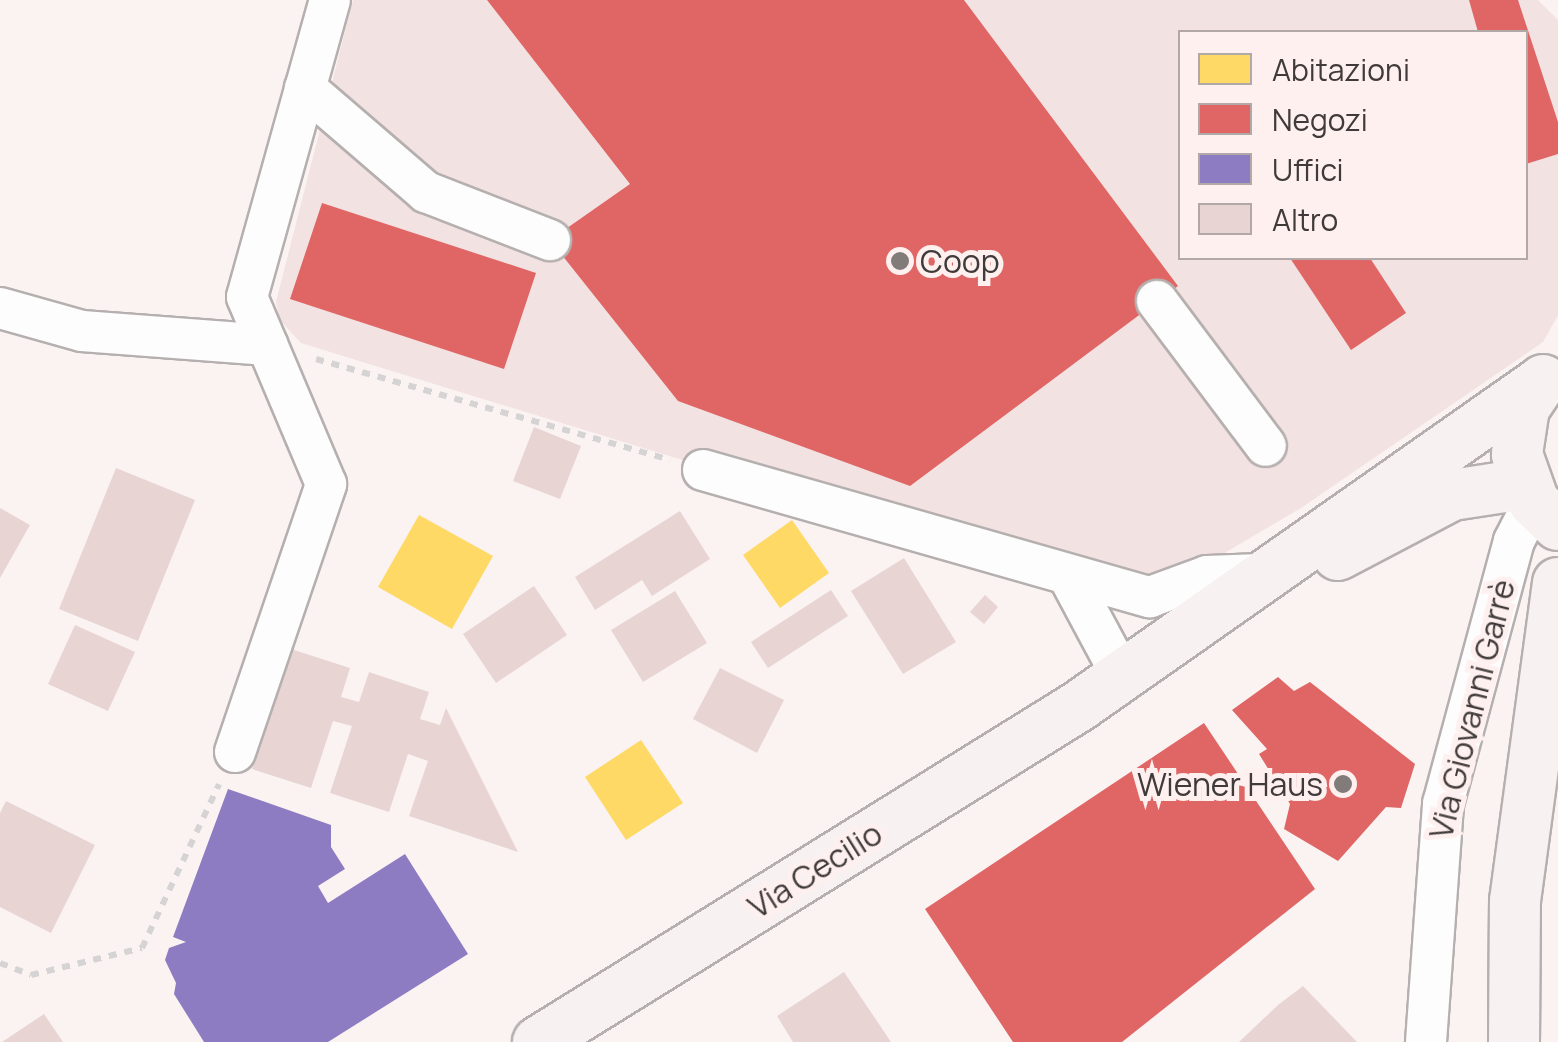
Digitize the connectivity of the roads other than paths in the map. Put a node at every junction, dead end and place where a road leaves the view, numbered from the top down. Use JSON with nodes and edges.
{"nodes":[{"id":1,"x":330,"y":0,"type":"edge"},
{"id":2,"x":305,"y":88,"type":"junction"},
{"id":3,"x":550,"y":240,"type":"dead end"},
{"id":4,"x":1157,"y":301,"type":"dead end"},
{"id":5,"x":0,"y":308,"type":"edge"},
{"id":6,"x":267,"y":345,"type":"junction"},
{"id":7,"x":1549,"y":374,"type":"edge"},
{"id":8,"x":1266,"y":446,"type":"dead end"},
{"id":9,"x":702,"y":470,"type":"road end"},
{"id":10,"x":1539,"y":504,"type":"edge"},
{"id":11,"x":1261,"y":574,"type":"junction"},
{"id":12,"x":1070,"y":579,"type":"junction"},
{"id":13,"x":1558,"y":583,"type":"edge"},
{"id":14,"x":1106,"y":686,"type":"junction"},
{"id":15,"x":1551,"y":688,"type":"edge"},
{"id":16,"x":235,"y":752,"type":"road end"},
{"id":17,"x":538,"y":1042,"type":"edge"},
{"id":18,"x":1426,"y":1042,"type":"edge"},
{"id":19,"x":1514,"y":1042,"type":"edge"}],
"edges":[{"from":1,"to":2,"type":"street"},
{"from":2,"to":3,"type":"street"},
{"from":2,"to":6,"type":"street"},
{"from":4,"to":8,"type":"street"},
{"from":5,"to":6,"type":"street"},
{"from":6,"to":16,"type":"street"},
{"from":7,"to":10,"type":"main road"},
{"from":7,"to":11,"type":"main road","name":"Via Cecilio"},
{"from":9,"to":12,"type":"street"},
{"from":10,"to":14,"type":"main road","name":"Via Cecilio"},
{"from":10,"to":18,"type":"street","name":"Via Giovanni Garrè"},
{"from":11,"to":12,"type":"street"},
{"from":11,"to":14,"type":"main road","name":"Via Cecilio"},
{"from":12,"to":14,"type":"street"},
{"from":13,"to":15,"type":"main road"},
{"from":14,"to":17,"type":"main road","name":"Via Cecilio"},
{"from":15,"to":19,"type":"main road"}]}
